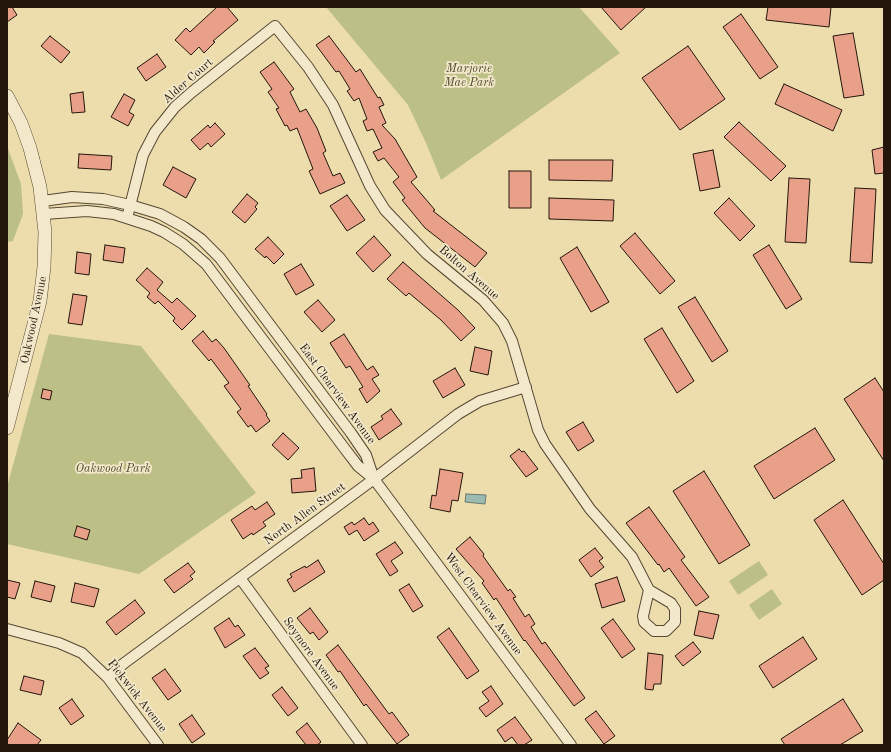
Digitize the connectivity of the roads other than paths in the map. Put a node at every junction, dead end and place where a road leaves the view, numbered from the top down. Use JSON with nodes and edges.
{"nodes":[{"id":1,"x":275,"y":26,"type":"joint"},
{"id":2,"x":7,"y":96,"type":"edge"},
{"id":3,"x":43,"y":201,"type":"junction"},
{"id":4,"x":130,"y":204,"type":"junction"},
{"id":5,"x":44,"y":214,"type":"junction"},
{"id":6,"x":127,"y":218,"type":"junction"},
{"id":7,"x":526,"y":387,"type":"junction"},
{"id":8,"x":7,"y":428,"type":"edge"},
{"id":9,"x":374,"y":479,"type":"junction"},
{"id":10,"x":240,"y":578,"type":"junction"},
{"id":11,"x":649,"y":590,"type":"dead end"},
{"id":12,"x":7,"y":628,"type":"edge"},
{"id":13,"x":108,"y":678,"type":"junction"},
{"id":14,"x":158,"y":745,"type":"edge"},
{"id":15,"x":362,"y":745,"type":"edge"},
{"id":16,"x":571,"y":745,"type":"edge"}],
"edges":[{"from":1,"to":4,"type":"street","name":"Alder Court"},
{"from":1,"to":7,"type":"street","name":"Bolton Avenue"},
{"from":2,"to":3,"type":"street","name":"Oakwood Avenue"},
{"from":3,"to":4,"type":"street","name":"East Clearview Avenue"},
{"from":3,"to":5,"type":"street","name":"Oakwood Avenue"},
{"from":4,"to":6,"type":"street","name":"Alder Court"},
{"from":4,"to":9,"type":"street","name":"East Clearview Avenue"},
{"from":5,"to":6,"type":"street"},
{"from":5,"to":8,"type":"street","name":"Oakwood Avenue"},
{"from":6,"to":9,"type":"street"},
{"from":7,"to":9,"type":"street","name":"North Allen Street"},
{"from":7,"to":11,"type":"street","name":"Bolton Avenue"},
{"from":9,"to":10,"type":"street","name":"North Allen Street"},
{"from":9,"to":16,"type":"street","name":"West Clearview Avenue"},
{"from":10,"to":13,"type":"street","name":"North Allen Street"},
{"from":10,"to":15,"type":"street","name":"Seymore Avenue"},
{"from":12,"to":13,"type":"street","name":"Pickwick Avenue"},
{"from":13,"to":14,"type":"street","name":"Pickwick Avenue"}]}
